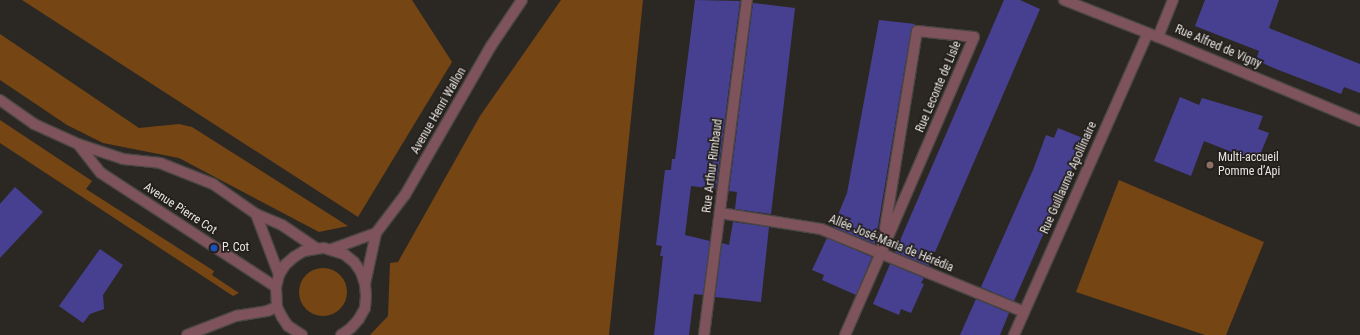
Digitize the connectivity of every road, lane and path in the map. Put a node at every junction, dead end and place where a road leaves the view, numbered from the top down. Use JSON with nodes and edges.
{"nodes":[{"id":1,"x":522,"y":0,"type":"edge"},
{"id":2,"x":747,"y":0,"type":"edge"},
{"id":3,"x":1064,"y":0,"type":"edge"},
{"id":4,"x":1173,"y":0,"type":"edge"},
{"id":5,"x":1153,"y":35,"type":"junction"},
{"id":6,"x":0,"y":100,"type":"edge"},
{"id":7,"x":1360,"y":121,"type":"edge"},
{"id":8,"x":78,"y":144,"type":"junction"},
{"id":9,"x":720,"y":213,"type":"junction"},
{"id":10,"x":256,"y":214,"type":"junction"},
{"id":11,"x":376,"y":233,"type":"junction"},
{"id":12,"x":316,"y":248,"type":"junction"},
{"id":13,"x":332,"y":249,"type":"junction"},
{"id":14,"x":882,"y":253,"type":"junction"},
{"id":15,"x":279,"y":275,"type":"junction"},
{"id":16,"x":365,"y":284,"type":"junction"},
{"id":17,"x":276,"y":288,"type":"junction"},
{"id":18,"x":277,"y":307,"type":"junction"},
{"id":19,"x":1024,"y":312,"type":"junction"},
{"id":20,"x":187,"y":335,"type":"edge"},
{"id":21,"x":302,"y":335,"type":"edge"},
{"id":22,"x":341,"y":335,"type":"edge"},
{"id":23,"x":704,"y":335,"type":"edge"},
{"id":24,"x":845,"y":335,"type":"edge"},
{"id":25,"x":1014,"y":335,"type":"edge"}],
"edges":[{"from":1,"to":11,"type":"street","name":"Avenue Henri Wallon"},
{"from":2,"to":9,"type":"street","name":"Rue Arthur Rimbaud"},
{"from":3,"to":5,"type":"street","name":"Rue Alfred de Vigny"},
{"from":4,"to":5,"type":"street","name":"Rue Guillaume Apollinaire"},
{"from":5,"to":7,"type":"street","name":"Rue Alfred de Vigny"},
{"from":5,"to":19,"type":"street","name":"Rue Guillaume Apollinaire"},
{"from":6,"to":8,"type":"street","name":"Avenue Pierre Cot"},
{"from":8,"to":10,"type":"street","name":"Avenue Pierre Cot"},
{"from":8,"to":17,"type":"street","name":"Avenue Pierre Cot"},
{"from":9,"to":14,"type":"street","name":"Allée José-Maria de Hérédia"},
{"from":9,"to":23,"type":"street","name":"Rue Arthur Rimbaud"},
{"from":10,"to":12,"type":"street","name":"Avenue Pierre Cot"},
{"from":10,"to":15,"type":"street"},
{"from":11,"to":13,"type":"street"},
{"from":11,"to":16,"type":"street","name":"Avenue Henri Wallon"},
{"from":12,"to":13,"type":"street"},
{"from":12,"to":15,"type":"street"},
{"from":13,"to":16,"type":"street"},
{"from":14,"to":14,"type":"street","name":"Rue Leconte de Lisle"},
{"from":14,"to":19,"type":"street","name":"Allée José-Maria de Hérédia"},
{"from":14,"to":24,"type":"street","name":"Rue Leconte de Lisle"},
{"from":15,"to":17,"type":"street"},
{"from":16,"to":22,"type":"street"},
{"from":17,"to":18,"type":"street"},
{"from":18,"to":20,"type":"street"},
{"from":18,"to":21,"type":"street"},
{"from":19,"to":25,"type":"street","name":"Rue Guillaume Apollinaire"}]}
